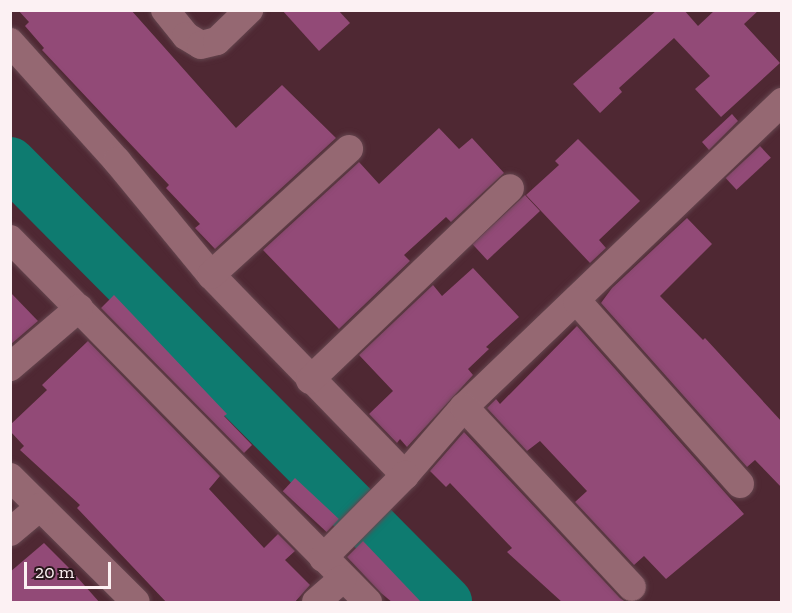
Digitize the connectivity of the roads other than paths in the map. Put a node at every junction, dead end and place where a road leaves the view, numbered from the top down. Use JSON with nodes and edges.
{"nodes":[{"id":1,"x":165,"y":10,"type":"edge"},
{"id":2,"x":249,"y":10,"type":"edge"},
{"id":3,"x":10,"y":42,"type":"edge"},
{"id":4,"x":782,"y":102,"type":"edge"},
{"id":5,"x":349,"y":149,"type":"dead end"},
{"id":6,"x":510,"y":188,"type":"dead end"},
{"id":7,"x":10,"y":239,"type":"edge"},
{"id":8,"x":211,"y":274,"type":"junction"},
{"id":9,"x":578,"y":301,"type":"junction"},
{"id":10,"x":79,"y":308,"type":"junction"},
{"id":11,"x":10,"y":367,"type":"edge"},
{"id":12,"x":310,"y":380,"type":"junction"},
{"id":13,"x":464,"y":407,"type":"junction"},
{"id":14,"x":10,"y":477,"type":"edge"},
{"id":15,"x":400,"y":482,"type":"junction"},
{"id":16,"x":740,"y":484,"type":"dead end"},
{"id":17,"x":40,"y":507,"type":"junction"},
{"id":18,"x":10,"y":532,"type":"edge"},
{"id":19,"x":323,"y":558,"type":"junction"},
{"id":20,"x":342,"y":579,"type":"junction"},
{"id":21,"x":632,"y":587,"type":"dead end"},
{"id":22,"x":129,"y":600,"type":"edge"},
{"id":23,"x":315,"y":603,"type":"edge"},
{"id":24,"x":368,"y":603,"type":"edge"}],
"edges":[{"from":1,"to":2,"type":"street"},
{"from":3,"to":8,"type":"street"},
{"from":4,"to":9,"type":"street"},
{"from":5,"to":8,"type":"street"},
{"from":6,"to":12,"type":"street"},
{"from":7,"to":10,"type":"street"},
{"from":8,"to":12,"type":"street"},
{"from":9,"to":13,"type":"street"},
{"from":9,"to":16,"type":"street"},
{"from":10,"to":11,"type":"street"},
{"from":10,"to":19,"type":"street"},
{"from":12,"to":15,"type":"street"},
{"from":13,"to":15,"type":"street"},
{"from":13,"to":21,"type":"street"},
{"from":14,"to":17,"type":"street"},
{"from":15,"to":19,"type":"street"},
{"from":17,"to":18,"type":"street"},
{"from":17,"to":22,"type":"street"},
{"from":19,"to":20,"type":"street"},
{"from":20,"to":23,"type":"street"},
{"from":20,"to":24,"type":"street"}]}
